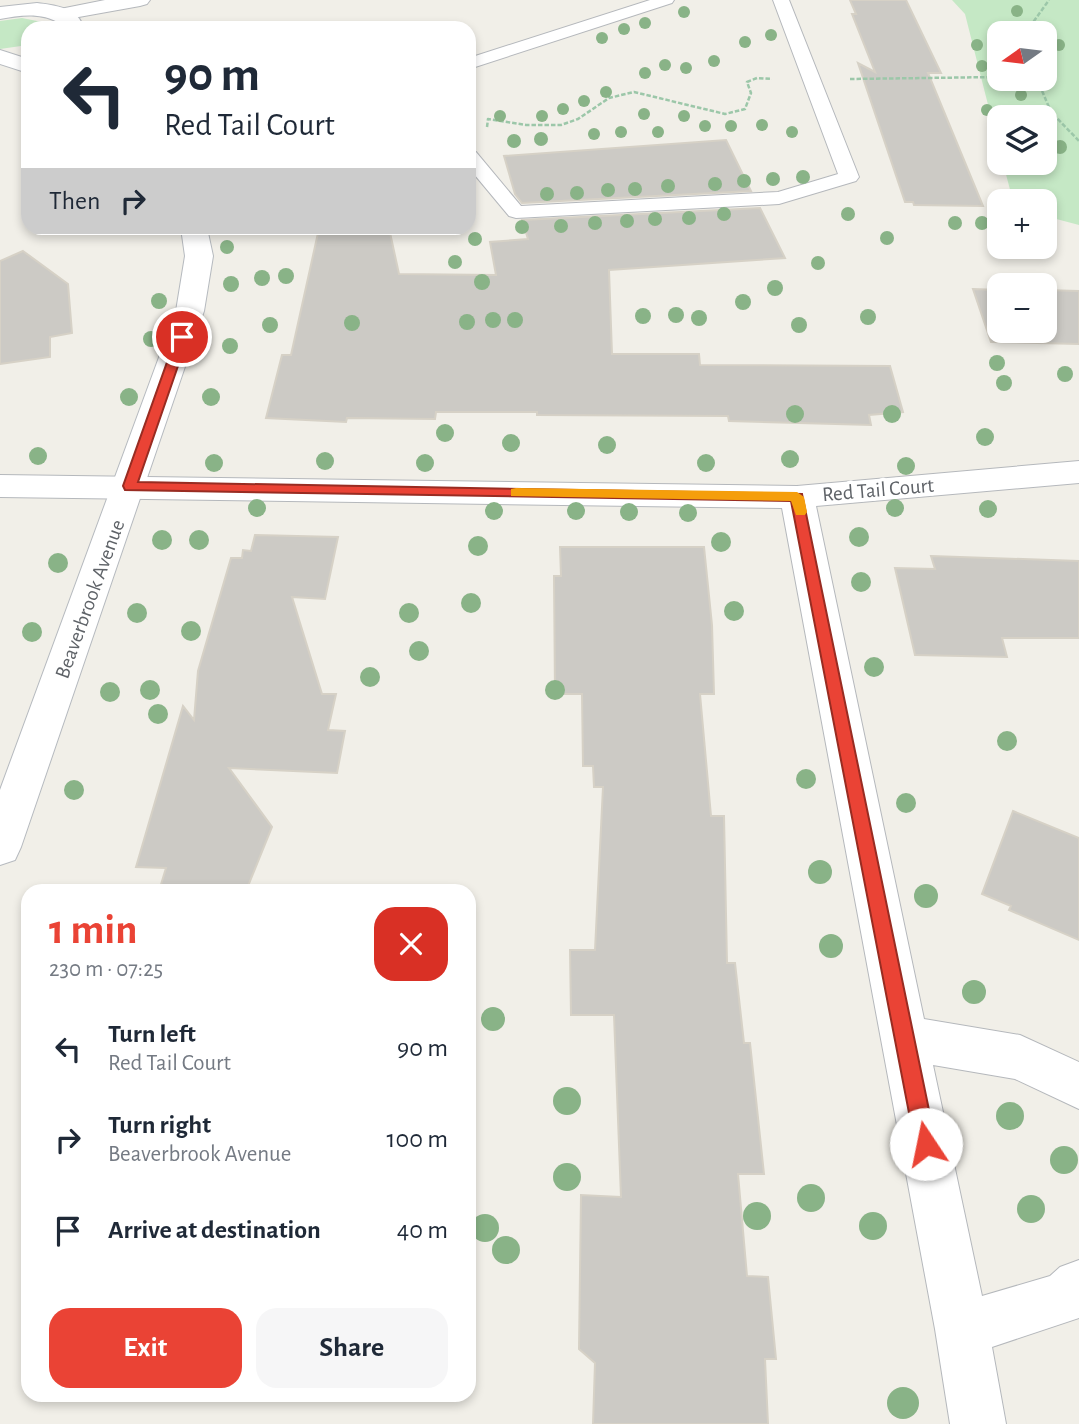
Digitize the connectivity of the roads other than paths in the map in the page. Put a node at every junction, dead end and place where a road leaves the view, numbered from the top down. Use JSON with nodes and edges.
{"nodes":[{"id":1,"x":1,"y":0,"type":"edge"},
{"id":2,"x":666,"y":0,"type":"edge"},
{"id":3,"x":781,"y":0,"type":"edge"},
{"id":4,"x":130,"y":2,"type":"edge"},
{"id":5,"x":22,"y":8,"type":"junction"},
{"id":6,"x":0,"y":13,"type":"edge"},
{"id":7,"x":64,"y":21,"type":"edge"},
{"id":8,"x":76,"y":21,"type":"edge"},
{"id":9,"x":21,"y":55,"type":"edge"},
{"id":10,"x":0,"y":57,"type":"edge"},
{"id":11,"x":476,"y":62,"type":"edge"},
{"id":12,"x":21,"y":64,"type":"edge"},
{"id":13,"x":476,"y":164,"type":"edge"},
{"id":14,"x":195,"y":235,"type":"edge"},
{"id":15,"x":1079,"y":472,"type":"edge"},
{"id":16,"x":0,"y":486,"type":"edge"},
{"id":17,"x":130,"y":486,"type":"junction"},
{"id":18,"x":797,"y":497,"type":"junction"},
{"id":19,"x":0,"y":847,"type":"edge"},
{"id":20,"x":905,"y":1038,"type":"junction"},
{"id":21,"x":1079,"y":1087,"type":"edge"},
{"id":22,"x":1079,"y":1286,"type":"edge"},
{"id":23,"x":962,"y":1329,"type":"junction"},
{"id":24,"x":978,"y":1424,"type":"edge"}],
"edges":[{"from":1,"to":5,"type":"street"},
{"from":2,"to":11,"type":"lane"},
{"from":3,"to":13,"type":"lane"},
{"from":4,"to":8,"type":"street"},
{"from":5,"to":6,"type":"street"},
{"from":5,"to":7,"type":"street"},
{"from":9,"to":10,"type":"street"},
{"from":10,"to":12,"type":"street"},
{"from":14,"to":17,"type":"street","name":"Beaverbrook Avenue"},
{"from":15,"to":18,"type":"street","name":"Red Tail Court"},
{"from":16,"to":17,"type":"street","name":"Red Tail Court"},
{"from":17,"to":18,"type":"street","name":"Red Tail Court"},
{"from":17,"to":19,"type":"street","name":"Beaverbrook Avenue"},
{"from":18,"to":20,"type":"street"},
{"from":20,"to":21,"type":"street"},
{"from":20,"to":23,"type":"street"},
{"from":22,"to":23,"type":"street"},
{"from":23,"to":24,"type":"street"}]}
